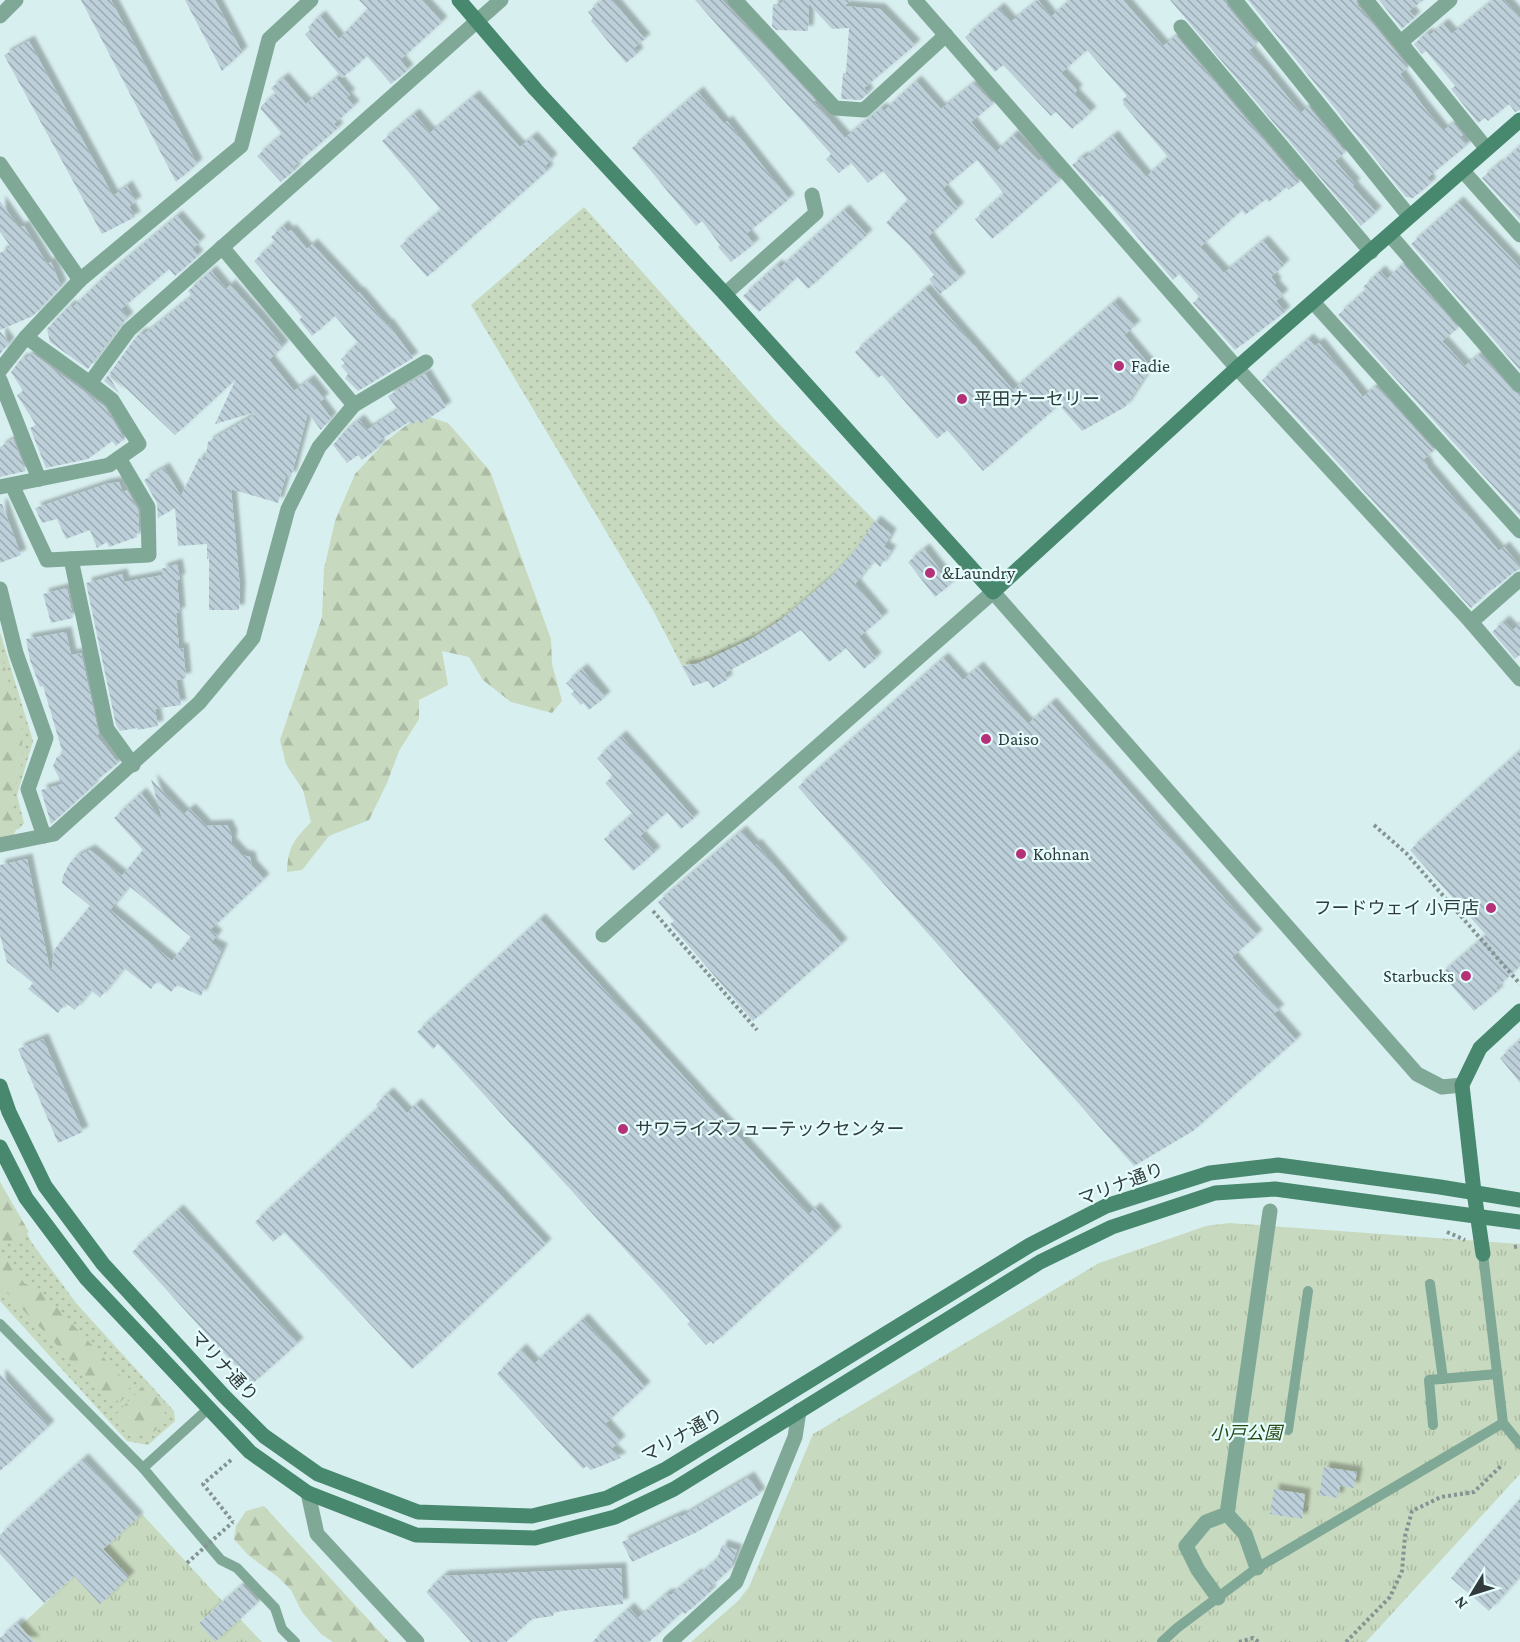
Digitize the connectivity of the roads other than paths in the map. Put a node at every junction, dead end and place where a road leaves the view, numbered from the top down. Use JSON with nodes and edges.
{"nodes":[{"id":1,"x":16,"y":0,"type":"edge"},
{"id":2,"x":311,"y":0,"type":"edge"},
{"id":3,"x":459,"y":0,"type":"edge"},
{"id":4,"x":501,"y":0,"type":"edge"},
{"id":5,"x":735,"y":0,"type":"edge"},
{"id":6,"x":915,"y":0,"type":"edge"},
{"id":7,"x":1235,"y":0,"type":"edge"},
{"id":8,"x":1366,"y":0,"type":"edge"},
{"id":9,"x":1450,"y":0,"type":"edge"},
{"id":10,"x":0,"y":16,"type":"edge"},
{"id":11,"x":476,"y":20,"type":"junction"},
{"id":12,"x":1181,"y":27,"type":"dead end"},
{"id":13,"x":946,"y":35,"type":"junction"},
{"id":14,"x":1401,"y":42,"type":"junction"},
{"id":15,"x":1520,"y":120,"type":"edge"},
{"id":16,"x":1486,"y":148,"type":"junction"},
{"id":17,"x":0,"y":164,"type":"edge"},
{"id":18,"x":1463,"y":171,"type":"junction"},
{"id":19,"x":812,"y":195,"type":"dead end"},
{"id":20,"x":1409,"y":216,"type":"junction"},
{"id":21,"x":1390,"y":235,"type":"junction"},
{"id":22,"x":1520,"y":235,"type":"edge"},
{"id":23,"x":222,"y":247,"type":"junction"},
{"id":24,"x":1371,"y":252,"type":"junction"},
{"id":25,"x":80,"y":280,"type":"junction"},
{"id":26,"x":725,"y":294,"type":"junction"},
{"id":27,"x":1312,"y":302,"type":"junction"},
{"id":28,"x":26,"y":337,"type":"junction"},
{"id":29,"x":426,"y":362,"type":"dead end"},
{"id":30,"x":1237,"y":368,"type":"junction"},
{"id":31,"x":0,"y":370,"type":"edge"},
{"id":32,"x":0,"y":380,"type":"edge"},
{"id":33,"x":90,"y":383,"type":"junction"},
{"id":34,"x":1520,"y":385,"type":"edge"},
{"id":35,"x":354,"y":405,"type":"junction"},
{"id":36,"x":119,"y":458,"type":"junction"},
{"id":37,"x":39,"y":479,"type":"junction"},
{"id":38,"x":6,"y":486,"type":"edge"},
{"id":39,"x":1520,"y":531,"type":"edge"},
{"id":40,"x":71,"y":559,"type":"junction"},
{"id":41,"x":1520,"y":579,"type":"edge"},
{"id":42,"x":0,"y":589,"type":"edge"},
{"id":43,"x":993,"y":592,"type":"junction"},
{"id":44,"x":1471,"y":622,"type":"junction"},
{"id":45,"x":1520,"y":679,"type":"edge"},
{"id":46,"x":133,"y":765,"type":"junction"},
{"id":47,"x":44,"y":836,"type":"junction"},
{"id":48,"x":0,"y":845,"type":"edge"},
{"id":49,"x":603,"y":935,"type":"dead end"},
{"id":50,"x":1520,"y":1011,"type":"edge"},
{"id":51,"x":1462,"y":1085,"type":"junction"},
{"id":52,"x":0,"y":1086,"type":"edge"},
{"id":53,"x":0,"y":1147,"type":"edge"},
{"id":54,"x":1474,"y":1192,"type":"junction"},
{"id":55,"x":1520,"y":1200,"type":"edge"},
{"id":56,"x":1270,"y":1211,"type":"dead end"},
{"id":57,"x":1477,"y":1216,"type":"junction"},
{"id":58,"x":1520,"y":1222,"type":"edge"},
{"id":59,"x":1483,"y":1254,"type":"joint"},
{"id":60,"x":1430,"y":1284,"type":"dead end"},
{"id":61,"x":1308,"y":1290,"type":"dead end"},
{"id":62,"x":0,"y":1324,"type":"edge"},
{"id":63,"x":1497,"y":1374,"type":"junction"},
{"id":64,"x":1443,"y":1379,"type":"junction"},
{"id":65,"x":208,"y":1409,"type":"junction"},
{"id":66,"x":800,"y":1411,"type":"junction"},
{"id":67,"x":1503,"y":1423,"type":"junction"},
{"id":68,"x":1433,"y":1425,"type":"dead end"},
{"id":69,"x":1288,"y":1430,"type":"dead end"},
{"id":70,"x":1520,"y":1444,"type":"edge"},
{"id":71,"x":143,"y":1468,"type":"junction"},
{"id":72,"x":308,"y":1493,"type":"junction"},
{"id":73,"x":1227,"y":1514,"type":"junction"},
{"id":74,"x":1257,"y":1568,"type":"junction"},
{"id":75,"x":1218,"y":1598,"type":"junction"},
{"id":76,"x":295,"y":1642,"type":"edge"},
{"id":77,"x":417,"y":1642,"type":"edge"},
{"id":78,"x":670,"y":1642,"type":"edge"},
{"id":79,"x":1162,"y":1642,"type":"edge"}],
"edges":[{"from":1,"to":10,"type":"street"},
{"from":2,"to":25,"type":"street"},
{"from":3,"to":11,"type":"street"},
{"from":4,"to":11,"type":"street"},
{"from":5,"to":13,"type":"street"},
{"from":6,"to":13,"type":"street"},
{"from":7,"to":20,"type":"street"},
{"from":8,"to":14,"type":"street"},
{"from":9,"to":14,"type":"street"},
{"from":11,"to":23,"type":"street"},
{"from":11,"to":26,"type":"street"},
{"from":12,"to":24,"type":"street"},
{"from":13,"to":30,"type":"street"},
{"from":14,"to":16,"type":"street"},
{"from":15,"to":16,"type":"street"},
{"from":16,"to":18,"type":"street"},
{"from":17,"to":25,"type":"street"},
{"from":18,"to":20,"type":"street"},
{"from":18,"to":22,"type":"street"},
{"from":19,"to":26,"type":"street"},
{"from":20,"to":21,"type":"street"},
{"from":21,"to":24,"type":"street"},
{"from":21,"to":34,"type":"street"},
{"from":23,"to":33,"type":"street"},
{"from":23,"to":35,"type":"street"},
{"from":24,"to":27,"type":"street"},
{"from":25,"to":28,"type":"street"},
{"from":26,"to":43,"type":"street"},
{"from":27,"to":30,"type":"street"},
{"from":27,"to":39,"type":"street"},
{"from":28,"to":31,"type":"street"},
{"from":28,"to":33,"type":"street"},
{"from":29,"to":35,"type":"street"},
{"from":30,"to":43,"type":"street"},
{"from":30,"to":44,"type":"street"},
{"from":32,"to":37,"type":"street"},
{"from":33,"to":36,"type":"street"},
{"from":35,"to":46,"type":"street"},
{"from":36,"to":37,"type":"street"},
{"from":36,"to":40,"type":"street"},
{"from":37,"to":38,"type":"street"},
{"from":38,"to":40,"type":"street"},
{"from":40,"to":46,"type":"street"},
{"from":41,"to":44,"type":"street"},
{"from":42,"to":47,"type":"street"},
{"from":43,"to":49,"type":"street"},
{"from":43,"to":51,"type":"street"},
{"from":44,"to":45,"type":"street"},
{"from":46,"to":47,"type":"street"},
{"from":47,"to":48,"type":"street"},
{"from":50,"to":51,"type":"street"},
{"from":51,"to":54,"type":"street"},
{"from":52,"to":54,"type":"street","name":"マリナ通り"},
{"from":53,"to":65,"type":"street","name":"マリナ通り"},
{"from":54,"to":55,"type":"street","name":"マリナ通り"},
{"from":54,"to":57,"type":"street"},
{"from":56,"to":73,"type":"street"},
{"from":57,"to":58,"type":"street","name":"マリナ通り"},
{"from":57,"to":59,"type":"street"},
{"from":57,"to":66,"type":"street","name":"マリナ通り"},
{"from":59,"to":63,"type":"lane"},
{"from":60,"to":64,"type":"lane"},
{"from":61,"to":69,"type":"lane"},
{"from":62,"to":71,"type":"lane"},
{"from":63,"to":64,"type":"lane"},
{"from":63,"to":67,"type":"lane"},
{"from":64,"to":68,"type":"lane"},
{"from":65,"to":71,"type":"lane"},
{"from":65,"to":72,"type":"street","name":"マリナ通り"},
{"from":66,"to":72,"type":"street","name":"マリナ通り"},
{"from":66,"to":78,"type":"street"},
{"from":67,"to":70,"type":"lane"},
{"from":67,"to":74,"type":"lane"},
{"from":71,"to":76,"type":"lane"},
{"from":72,"to":77,"type":"street"},
{"from":73,"to":74,"type":"street"},
{"from":73,"to":75,"type":"street"},
{"from":74,"to":75,"type":"lane"},
{"from":75,"to":79,"type":"lane"}]}
